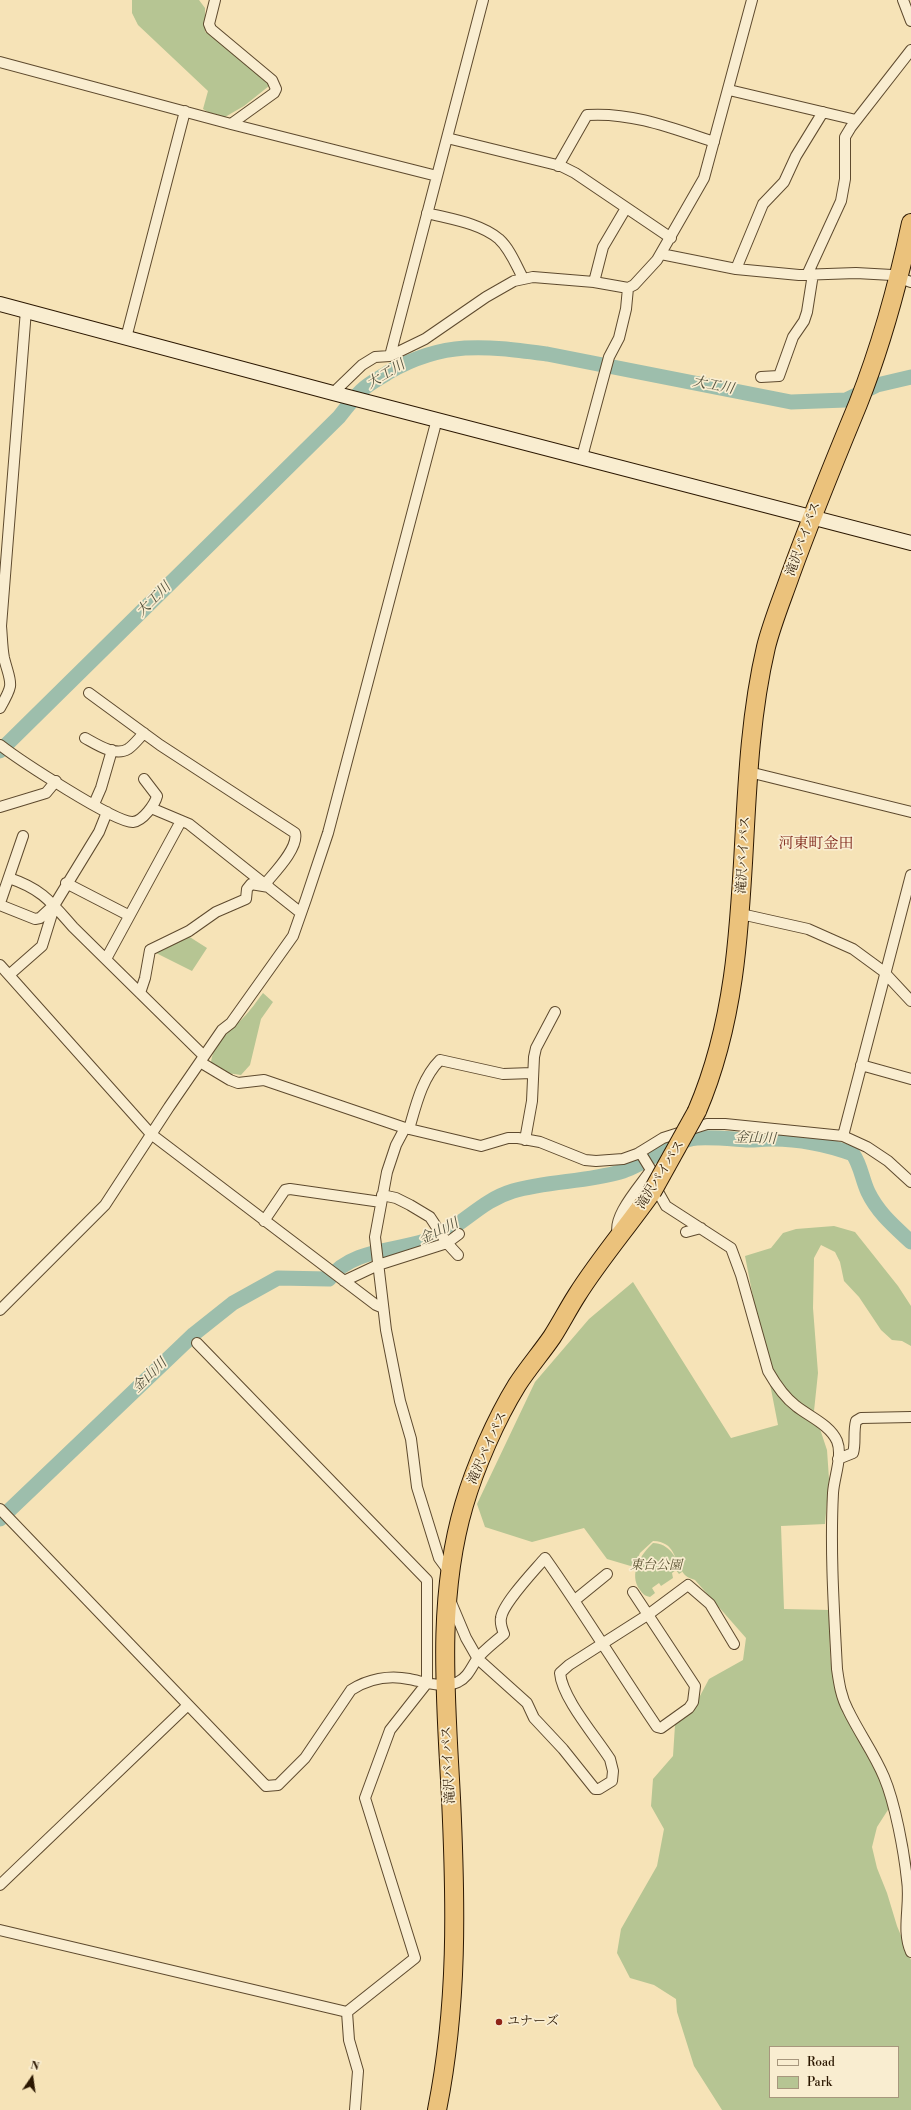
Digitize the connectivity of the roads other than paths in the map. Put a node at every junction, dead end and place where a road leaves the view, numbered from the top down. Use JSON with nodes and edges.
{"nodes":[{"id":1,"x":215,"y":0,"type":"edge"},
{"id":2,"x":483,"y":0,"type":"edge"},
{"id":3,"x":752,"y":0,"type":"edge"},
{"id":4,"x":903,"y":0,"type":"edge"},
{"id":5,"x":911,"y":21,"type":"edge"},
{"id":6,"x":911,"y":50,"type":"edge"},
{"id":7,"x":0,"y":62,"type":"edge"},
{"id":8,"x":729,"y":90,"type":"junction"},
{"id":9,"x":185,"y":111,"type":"junction"},
{"id":10,"x":823,"y":112,"type":"junction"},
{"id":11,"x":856,"y":120,"type":"junction"},
{"id":12,"x":231,"y":124,"type":"junction"},
{"id":13,"x":447,"y":138,"type":"junction"},
{"id":14,"x":714,"y":142,"type":"junction"},
{"id":15,"x":558,"y":166,"type":"junction"},
{"id":16,"x":437,"y":176,"type":"junction"},
{"id":17,"x":626,"y":208,"type":"junction"},
{"id":18,"x":427,"y":213,"type":"junction"},
{"id":19,"x":911,"y":223,"type":"edge"},
{"id":20,"x":671,"y":238,"type":"junction"},
{"id":21,"x":660,"y":254,"type":"junction"},
{"id":22,"x":736,"y":270,"type":"junction"},
{"id":23,"x":810,"y":274,"type":"junction"},
{"id":24,"x":523,"y":278,"type":"junction"},
{"id":25,"x":905,"y":279,"type":"edge"},
{"id":26,"x":594,"y":282,"type":"junction"},
{"id":27,"x":628,"y":288,"type":"junction"},
{"id":28,"x":0,"y":304,"type":"edge"},
{"id":29,"x":26,"y":310,"type":"junction"},
{"id":30,"x":126,"y":338,"type":"junction"},
{"id":31,"x":390,"y":356,"type":"junction"},
{"id":32,"x":761,"y":377,"type":"dead end"},
{"id":33,"x":333,"y":394,"type":"junction"},
{"id":34,"x":437,"y":419,"type":"junction"},
{"id":35,"x":582,"y":457,"type":"junction"},
{"id":36,"x":811,"y":516,"type":"junction"},
{"id":37,"x":911,"y":543,"type":"edge"},
{"id":38,"x":89,"y":693,"type":"dead end"},
{"id":39,"x":0,"y":708,"type":"edge"},
{"id":40,"x":144,"y":733,"type":"junction"},
{"id":41,"x":85,"y":738,"type":"dead end"},
{"id":42,"x":0,"y":745,"type":"edge"},
{"id":43,"x":112,"y":750,"type":"junction"},
{"id":44,"x":749,"y":772,"type":"junction"},
{"id":45,"x":144,"y":780,"type":"dead end"},
{"id":46,"x":56,"y":781,"type":"junction"},
{"id":47,"x":94,"y":804,"type":"junction"},
{"id":48,"x":0,"y":807,"type":"edge"},
{"id":49,"x":151,"y":808,"type":"junction"},
{"id":50,"x":107,"y":812,"type":"junction"},
{"id":51,"x":911,"y":812,"type":"edge"},
{"id":52,"x":181,"y":821,"type":"junction"},
{"id":53,"x":23,"y":836,"type":"dead end"},
{"id":54,"x":911,"y":875,"type":"edge"},
{"id":55,"x":6,"y":879,"type":"edge"},
{"id":56,"x":66,"y":883,"type":"junction"},
{"id":57,"x":267,"y":885,"type":"junction"},
{"id":58,"x":0,"y":904,"type":"edge"},
{"id":59,"x":55,"y":904,"type":"junction"},
{"id":60,"x":301,"y":913,"type":"junction"},
{"id":61,"x":741,"y":914,"type":"junction"},
{"id":62,"x":128,"y":915,"type":"junction"},
{"id":63,"x":106,"y":959,"type":"junction"},
{"id":64,"x":0,"y":965,"type":"edge"},
{"id":65,"x":885,"y":974,"type":"junction"},
{"id":66,"x":10,"y":975,"type":"junction"},
{"id":67,"x":140,"y":993,"type":"junction"},
{"id":68,"x":911,"y":1001,"type":"edge"},
{"id":69,"x":555,"y":1012,"type":"dead end"},
{"id":70,"x":202,"y":1059,"type":"junction"},
{"id":71,"x":861,"y":1065,"type":"junction"},
{"id":72,"x":532,"y":1073,"type":"junction"},
{"id":73,"x":911,"y":1079,"type":"edge"},
{"id":74,"x":407,"y":1129,"type":"junction"},
{"id":75,"x":151,"y":1134,"type":"junction"},
{"id":76,"x":843,"y":1136,"type":"junction"},
{"id":77,"x":525,"y":1140,"type":"junction"},
{"id":78,"x":640,"y":1152,"type":"junction"},
{"id":79,"x":648,"y":1174,"type":"junction"},
{"id":80,"x":911,"y":1182,"type":"edge"},
{"id":81,"x":382,"y":1199,"type":"junction"},
{"id":82,"x":264,"y":1221,"type":"junction"},
{"id":83,"x":701,"y":1228,"type":"junction"},
{"id":84,"x":686,"y":1232,"type":"dead end"},
{"id":85,"x":459,"y":1234,"type":"dead end"},
{"id":86,"x":620,"y":1238,"type":"junction"},
{"id":87,"x":447,"y":1243,"type":"junction"},
{"id":88,"x":458,"y":1255,"type":"dead end"},
{"id":89,"x":378,"y":1265,"type":"junction"},
{"id":90,"x":344,"y":1281,"type":"junction"},
{"id":91,"x":383,"y":1308,"type":"junction"},
{"id":92,"x":0,"y":1310,"type":"edge"},
{"id":93,"x":197,"y":1343,"type":"dead end"},
{"id":94,"x":911,"y":1417,"type":"edge"},
{"id":95,"x":838,"y":1459,"type":"junction"},
{"id":96,"x":0,"y":1509,"type":"edge"},
{"id":97,"x":450,"y":1573,"type":"junction"},
{"id":98,"x":607,"y":1574,"type":"dead end"},
{"id":99,"x":633,"y":1592,"type":"dead end"},
{"id":100,"x":448,"y":1595,"type":"junction"},
{"id":101,"x":575,"y":1600,"type":"junction"},
{"id":102,"x":649,"y":1614,"type":"junction"},
{"id":103,"x":734,"y":1644,"type":"dead end"},
{"id":104,"x":602,"y":1645,"type":"junction"},
{"id":105,"x":478,"y":1658,"type":"junction"},
{"id":106,"x":427,"y":1683,"type":"junction"},
{"id":107,"x":446,"y":1685,"type":"junction"},
{"id":108,"x":188,"y":1705,"type":"junction"},
{"id":109,"x":0,"y":1885,"type":"edge"},
{"id":110,"x":0,"y":1930,"type":"edge"},
{"id":111,"x":911,"y":1952,"type":"edge"},
{"id":112,"x":347,"y":2012,"type":"junction"},
{"id":113,"x":355,"y":2110,"type":"edge"},
{"id":114,"x":436,"y":2110,"type":"edge"}],
"edges":[{"from":1,"to":12,"type":"street"},
{"from":2,"to":13,"type":"street"},
{"from":3,"to":8,"type":"street"},
{"from":4,"to":5,"type":"street"},
{"from":6,"to":11,"type":"street"},
{"from":7,"to":9,"type":"street"},
{"from":8,"to":10,"type":"street"},
{"from":8,"to":14,"type":"street"},
{"from":9,"to":12,"type":"street"},
{"from":9,"to":30,"type":"street"},
{"from":10,"to":11,"type":"street"},
{"from":10,"to":22,"type":"street"},
{"from":11,"to":23,"type":"street"},
{"from":12,"to":16,"type":"street"},
{"from":13,"to":15,"type":"street"},
{"from":13,"to":16,"type":"street"},
{"from":14,"to":15,"type":"street"},
{"from":14,"to":20,"type":"street"},
{"from":15,"to":17,"type":"street"},
{"from":16,"to":18,"type":"street"},
{"from":17,"to":20,"type":"street"},
{"from":17,"to":26,"type":"street"},
{"from":18,"to":24,"type":"street"},
{"from":18,"to":31,"type":"street"},
{"from":19,"to":25,"type":"highway","name":"滝沢バイパス"},
{"from":20,"to":21,"type":"street"},
{"from":21,"to":22,"type":"street"},
{"from":21,"to":27,"type":"street"},
{"from":22,"to":23,"type":"street"},
{"from":23,"to":25,"type":"street"},
{"from":23,"to":32,"type":"street"},
{"from":24,"to":26,"type":"street"},
{"from":24,"to":31,"type":"street"},
{"from":25,"to":36,"type":"highway","name":"滝沢バイパス"},
{"from":26,"to":27,"type":"street"},
{"from":27,"to":35,"type":"street"},
{"from":28,"to":29,"type":"street"},
{"from":29,"to":30,"type":"street"},
{"from":29,"to":39,"type":"street"},
{"from":30,"to":33,"type":"street"},
{"from":31,"to":33,"type":"street"},
{"from":33,"to":34,"type":"street"},
{"from":34,"to":35,"type":"street"},
{"from":34,"to":60,"type":"street"},
{"from":35,"to":36,"type":"street"},
{"from":36,"to":37,"type":"street"},
{"from":36,"to":44,"type":"highway","name":"滝沢バイパス"},
{"from":38,"to":40,"type":"street"},
{"from":40,"to":43,"type":"street"},
{"from":40,"to":57,"type":"street"},
{"from":41,"to":43,"type":"street"},
{"from":42,"to":46,"type":"street"},
{"from":43,"to":47,"type":"street"},
{"from":44,"to":51,"type":"street"},
{"from":44,"to":61,"type":"highway","name":"滝沢バイパス"},
{"from":45,"to":49,"type":"street"},
{"from":46,"to":47,"type":"street"},
{"from":46,"to":48,"type":"street"},
{"from":47,"to":50,"type":"street"},
{"from":49,"to":50,"type":"street"},
{"from":49,"to":52,"type":"street"},
{"from":50,"to":56,"type":"street"},
{"from":52,"to":57,"type":"street"},
{"from":52,"to":62,"type":"street"},
{"from":53,"to":55,"type":"street"},
{"from":54,"to":65,"type":"street"},
{"from":55,"to":58,"type":"street"},
{"from":55,"to":59,"type":"street"},
{"from":56,"to":59,"type":"street"},
{"from":56,"to":62,"type":"street"},
{"from":57,"to":60,"type":"street"},
{"from":57,"to":67,"type":"street"},
{"from":58,"to":59,"type":"street"},
{"from":59,"to":63,"type":"street"},
{"from":59,"to":66,"type":"street"},
{"from":60,"to":70,"type":"street"},
{"from":61,"to":65,"type":"street"},
{"from":61,"to":86,"type":"highway","name":"滝沢バイパス","bridge":true},
{"from":62,"to":63,"type":"street"},
{"from":63,"to":67,"type":"street"},
{"from":64,"to":66,"type":"street"},
{"from":65,"to":68,"type":"street"},
{"from":65,"to":71,"type":"street"},
{"from":66,"to":75,"type":"street"},
{"from":67,"to":70,"type":"street"},
{"from":69,"to":72,"type":"street"},
{"from":70,"to":74,"type":"street"},
{"from":70,"to":75,"type":"street"},
{"from":71,"to":73,"type":"street"},
{"from":71,"to":76,"type":"street"},
{"from":72,"to":74,"type":"street"},
{"from":72,"to":77,"type":"street"},
{"from":74,"to":77,"type":"street"},
{"from":74,"to":81,"type":"street"},
{"from":75,"to":82,"type":"street"},
{"from":75,"to":92,"type":"street"},
{"from":76,"to":78,"type":"street"},
{"from":76,"to":80,"type":"street"},
{"from":77,"to":78,"type":"street"},
{"from":78,"to":79,"type":"street"},
{"from":79,"to":83,"type":"street"},
{"from":79,"to":86,"type":"street"},
{"from":81,"to":82,"type":"street"},
{"from":81,"to":87,"type":"street"},
{"from":81,"to":89,"type":"street"},
{"from":82,"to":90,"type":"street"},
{"from":83,"to":84,"type":"street"},
{"from":83,"to":95,"type":"street"},
{"from":85,"to":87,"type":"street"},
{"from":86,"to":97,"type":"highway","name":"滝沢バイパス"},
{"from":87,"to":88,"type":"street"},
{"from":87,"to":89,"type":"street"},
{"from":89,"to":90,"type":"street"},
{"from":89,"to":91,"type":"street"},
{"from":90,"to":91,"type":"street"},
{"from":91,"to":97,"type":"street"},
{"from":93,"to":106,"type":"street"},
{"from":94,"to":95,"type":"street"},
{"from":95,"to":111,"type":"street"},
{"from":96,"to":108,"type":"street"},
{"from":97,"to":100,"type":"highway","name":"滝沢バイパス"},
{"from":98,"to":101,"type":"street"},
{"from":99,"to":102,"type":"street"},
{"from":100,"to":105,"type":"street"},
{"from":100,"to":107,"type":"highway","name":"滝沢バイパス"},
{"from":101,"to":104,"type":"street"},
{"from":101,"to":105,"type":"street"},
{"from":102,"to":103,"type":"street"},
{"from":102,"to":104,"type":"street"},
{"from":102,"to":104,"type":"street"},
{"from":104,"to":105,"type":"street"},
{"from":105,"to":107,"type":"street"},
{"from":106,"to":107,"type":"street"},
{"from":106,"to":108,"type":"street"},
{"from":106,"to":112,"type":"street"},
{"from":107,"to":114,"type":"highway","name":"滝沢バイパス"},
{"from":108,"to":109,"type":"street"},
{"from":110,"to":112,"type":"street"},
{"from":112,"to":113,"type":"street"}]}
